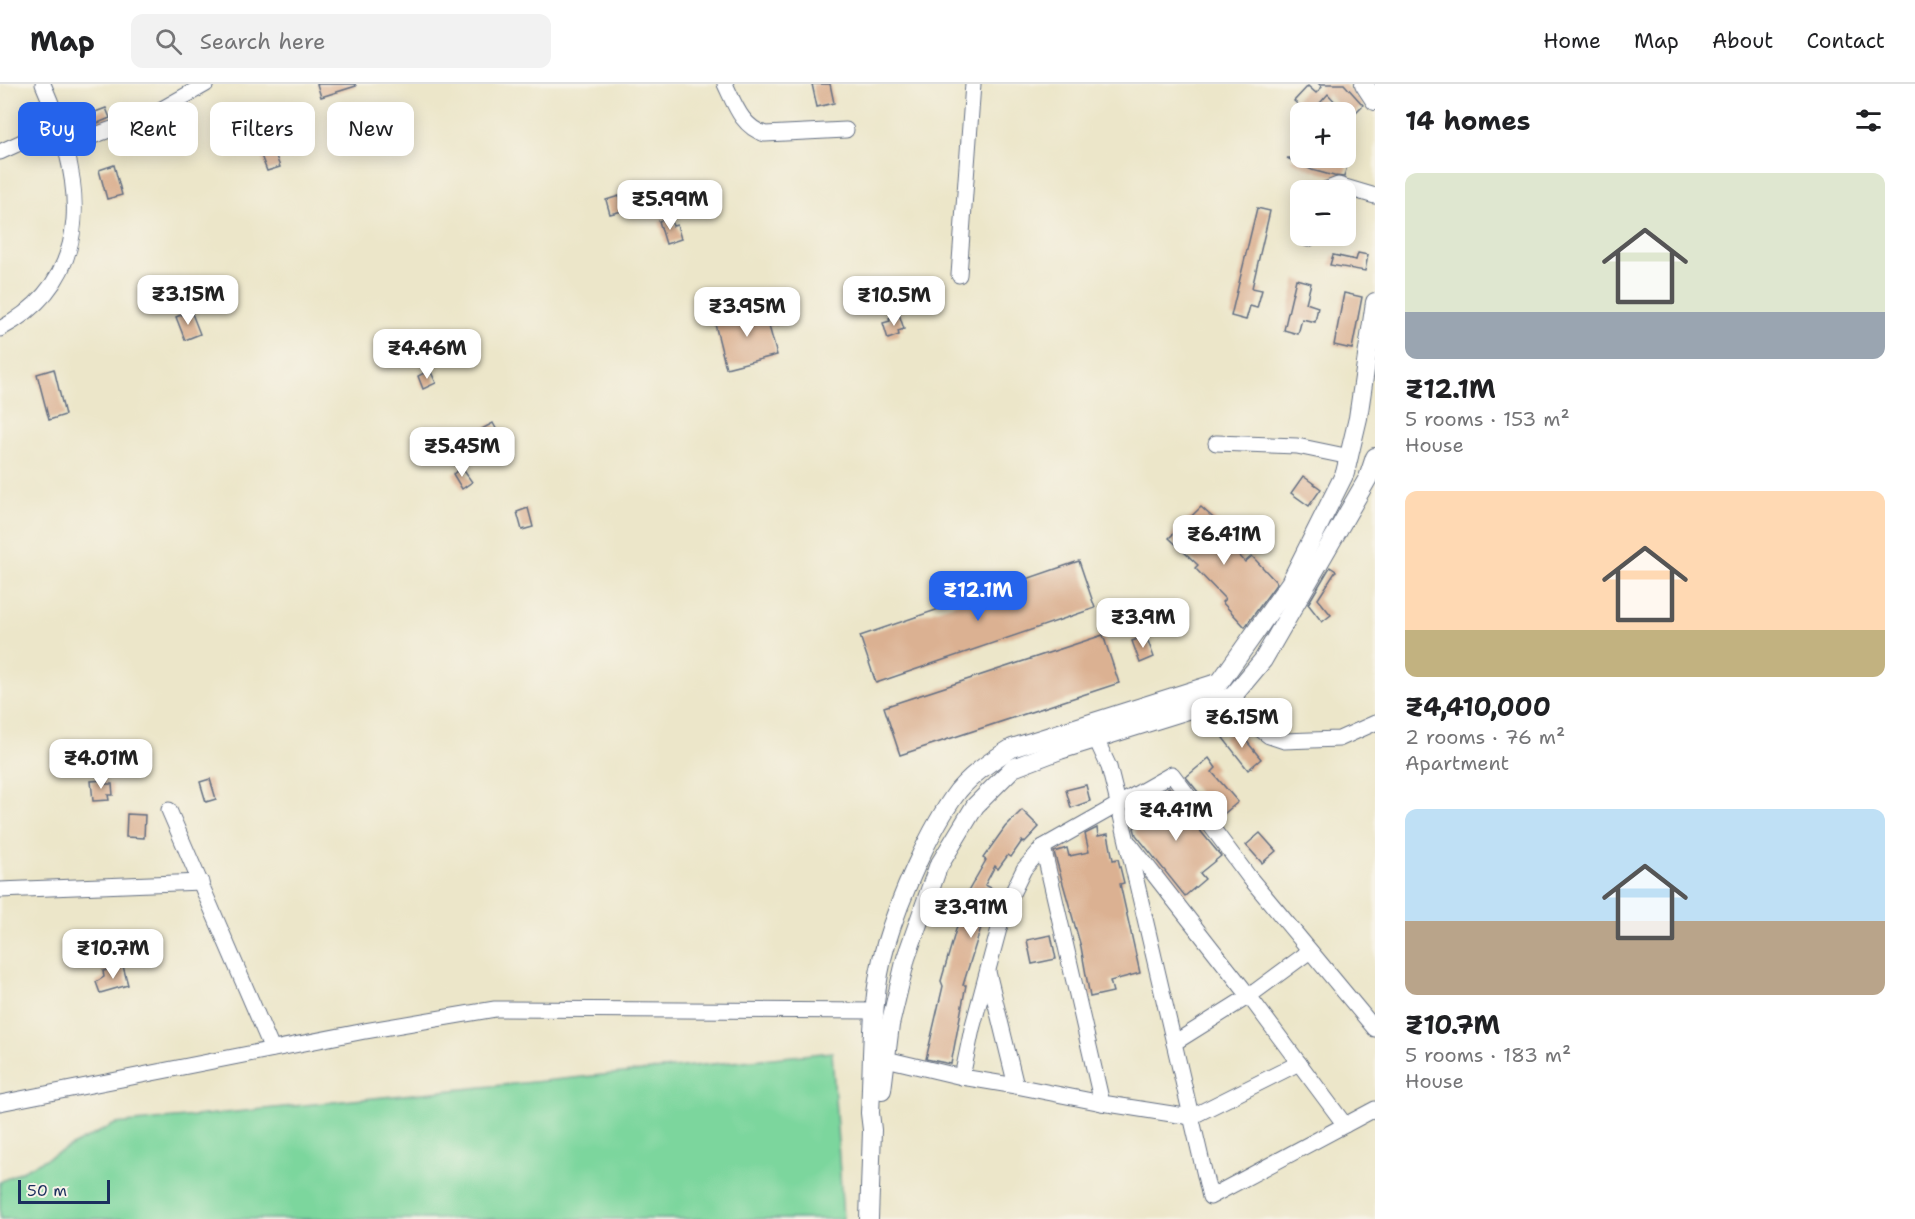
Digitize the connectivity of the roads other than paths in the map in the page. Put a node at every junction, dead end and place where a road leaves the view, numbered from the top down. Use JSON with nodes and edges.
{"nodes":[{"id":1,"x":43,"y":84,"type":"edge"},
{"id":2,"x":206,"y":84,"type":"edge"},
{"id":3,"x":725,"y":84,"type":"edge"},
{"id":4,"x":973,"y":84,"type":"edge"},
{"id":5,"x":1364,"y":84,"type":"edge"},
{"id":6,"x":1375,"y":101,"type":"edge"},
{"id":7,"x":51,"y":102,"type":"edge"},
{"id":8,"x":846,"y":130,"type":"dead end"},
{"id":9,"x":96,"y":135,"type":"edge"},
{"id":10,"x":18,"y":144,"type":"edge"},
{"id":11,"x":0,"y":152,"type":"edge"},
{"id":12,"x":69,"y":156,"type":"edge"},
{"id":13,"x":1356,"y":190,"type":"edge"},
{"id":14,"x":1375,"y":196,"type":"edge"},
{"id":15,"x":959,"y":274,"type":"dead end"},
{"id":16,"x":1375,"y":302,"type":"edge"},
{"id":17,"x":0,"y":329,"type":"edge"},
{"id":18,"x":1216,"y":443,"type":"dead end"},
{"id":19,"x":1350,"y":457,"type":"junction"},
{"id":20,"x":1375,"y":457,"type":"edge"},
{"id":21,"x":1233,"y":696,"type":"junction"},
{"id":22,"x":1375,"y":723,"type":"edge"},
{"id":23,"x":1096,"y":739,"type":"junction"},
{"id":24,"x":1118,"y":803,"type":"junction"},
{"id":25,"x":169,"y":810,"type":"dead end"},
{"id":26,"x":1126,"y":839,"type":"junction"},
{"id":27,"x":1043,"y":847,"type":"junction"},
{"id":28,"x":201,"y":882,"type":"junction"},
{"id":29,"x":0,"y":890,"type":"edge"},
{"id":30,"x":1310,"y":951,"type":"junction"},
{"id":31,"x":987,"y":969,"type":"junction"},
{"id":32,"x":1249,"y":996,"type":"junction"},
{"id":33,"x":875,"y":1011,"type":"junction"},
{"id":34,"x":1375,"y":1029,"type":"edge"},
{"id":35,"x":1174,"y":1043,"type":"junction"},
{"id":36,"x":272,"y":1049,"type":"junction"},
{"id":37,"x":886,"y":1059,"type":"junction"},
{"id":38,"x":1299,"y":1063,"type":"junction"},
{"id":39,"x":962,"y":1077,"type":"junction"},
{"id":40,"x":1016,"y":1086,"type":"junction"},
{"id":41,"x":0,"y":1103,"type":"edge"},
{"id":42,"x":1102,"y":1104,"type":"junction"},
{"id":43,"x":1375,"y":1109,"type":"edge"},
{"id":44,"x":1191,"y":1117,"type":"junction"},
{"id":45,"x":1345,"y":1125,"type":"junction"},
{"id":46,"x":872,"y":1130,"type":"junction"},
{"id":47,"x":869,"y":1219,"type":"edge"}],
"edges":[{"from":1,"to":7,"type":"street"},
{"from":2,"to":9,"type":"street"},
{"from":3,"to":8,"type":"street"},
{"from":4,"to":15,"type":"street"},
{"from":5,"to":6,"type":"main road"},
{"from":10,"to":11,"type":"street"},
{"from":12,"to":17,"type":"street"},
{"from":13,"to":14,"type":"street"},
{"from":16,"to":19,"type":"main road"},
{"from":18,"to":19,"type":"street"},
{"from":19,"to":33,"type":"main road"},
{"from":20,"to":21,"type":"main road"},
{"from":21,"to":22,"type":"street"},
{"from":21,"to":23,"type":"main road"},
{"from":23,"to":24,"type":"street"},
{"from":23,"to":37,"type":"main road"},
{"from":24,"to":26,"type":"street"},
{"from":24,"to":27,"type":"street"},
{"from":24,"to":30,"type":"street"},
{"from":25,"to":28,"type":"street"},
{"from":26,"to":32,"type":"street"},
{"from":26,"to":35,"type":"street"},
{"from":27,"to":31,"type":"street"},
{"from":27,"to":42,"type":"street"},
{"from":28,"to":29,"type":"street"},
{"from":28,"to":36,"type":"street"},
{"from":30,"to":32,"type":"street"},
{"from":30,"to":34,"type":"street"},
{"from":31,"to":39,"type":"street"},
{"from":31,"to":40,"type":"street"},
{"from":32,"to":35,"type":"street"},
{"from":32,"to":38,"type":"street"},
{"from":33,"to":36,"type":"street"},
{"from":33,"to":46,"type":"main road"},
{"from":35,"to":44,"type":"street"},
{"from":36,"to":41,"type":"street"},
{"from":37,"to":39,"type":"street"},
{"from":37,"to":46,"type":"main road"},
{"from":38,"to":44,"type":"street"},
{"from":38,"to":45,"type":"street"},
{"from":39,"to":40,"type":"street"},
{"from":40,"to":42,"type":"street"},
{"from":42,"to":44,"type":"street"},
{"from":43,"to":45,"type":"street"},
{"from":44,"to":45,"type":"street"},
{"from":46,"to":47,"type":"main road"}]}
